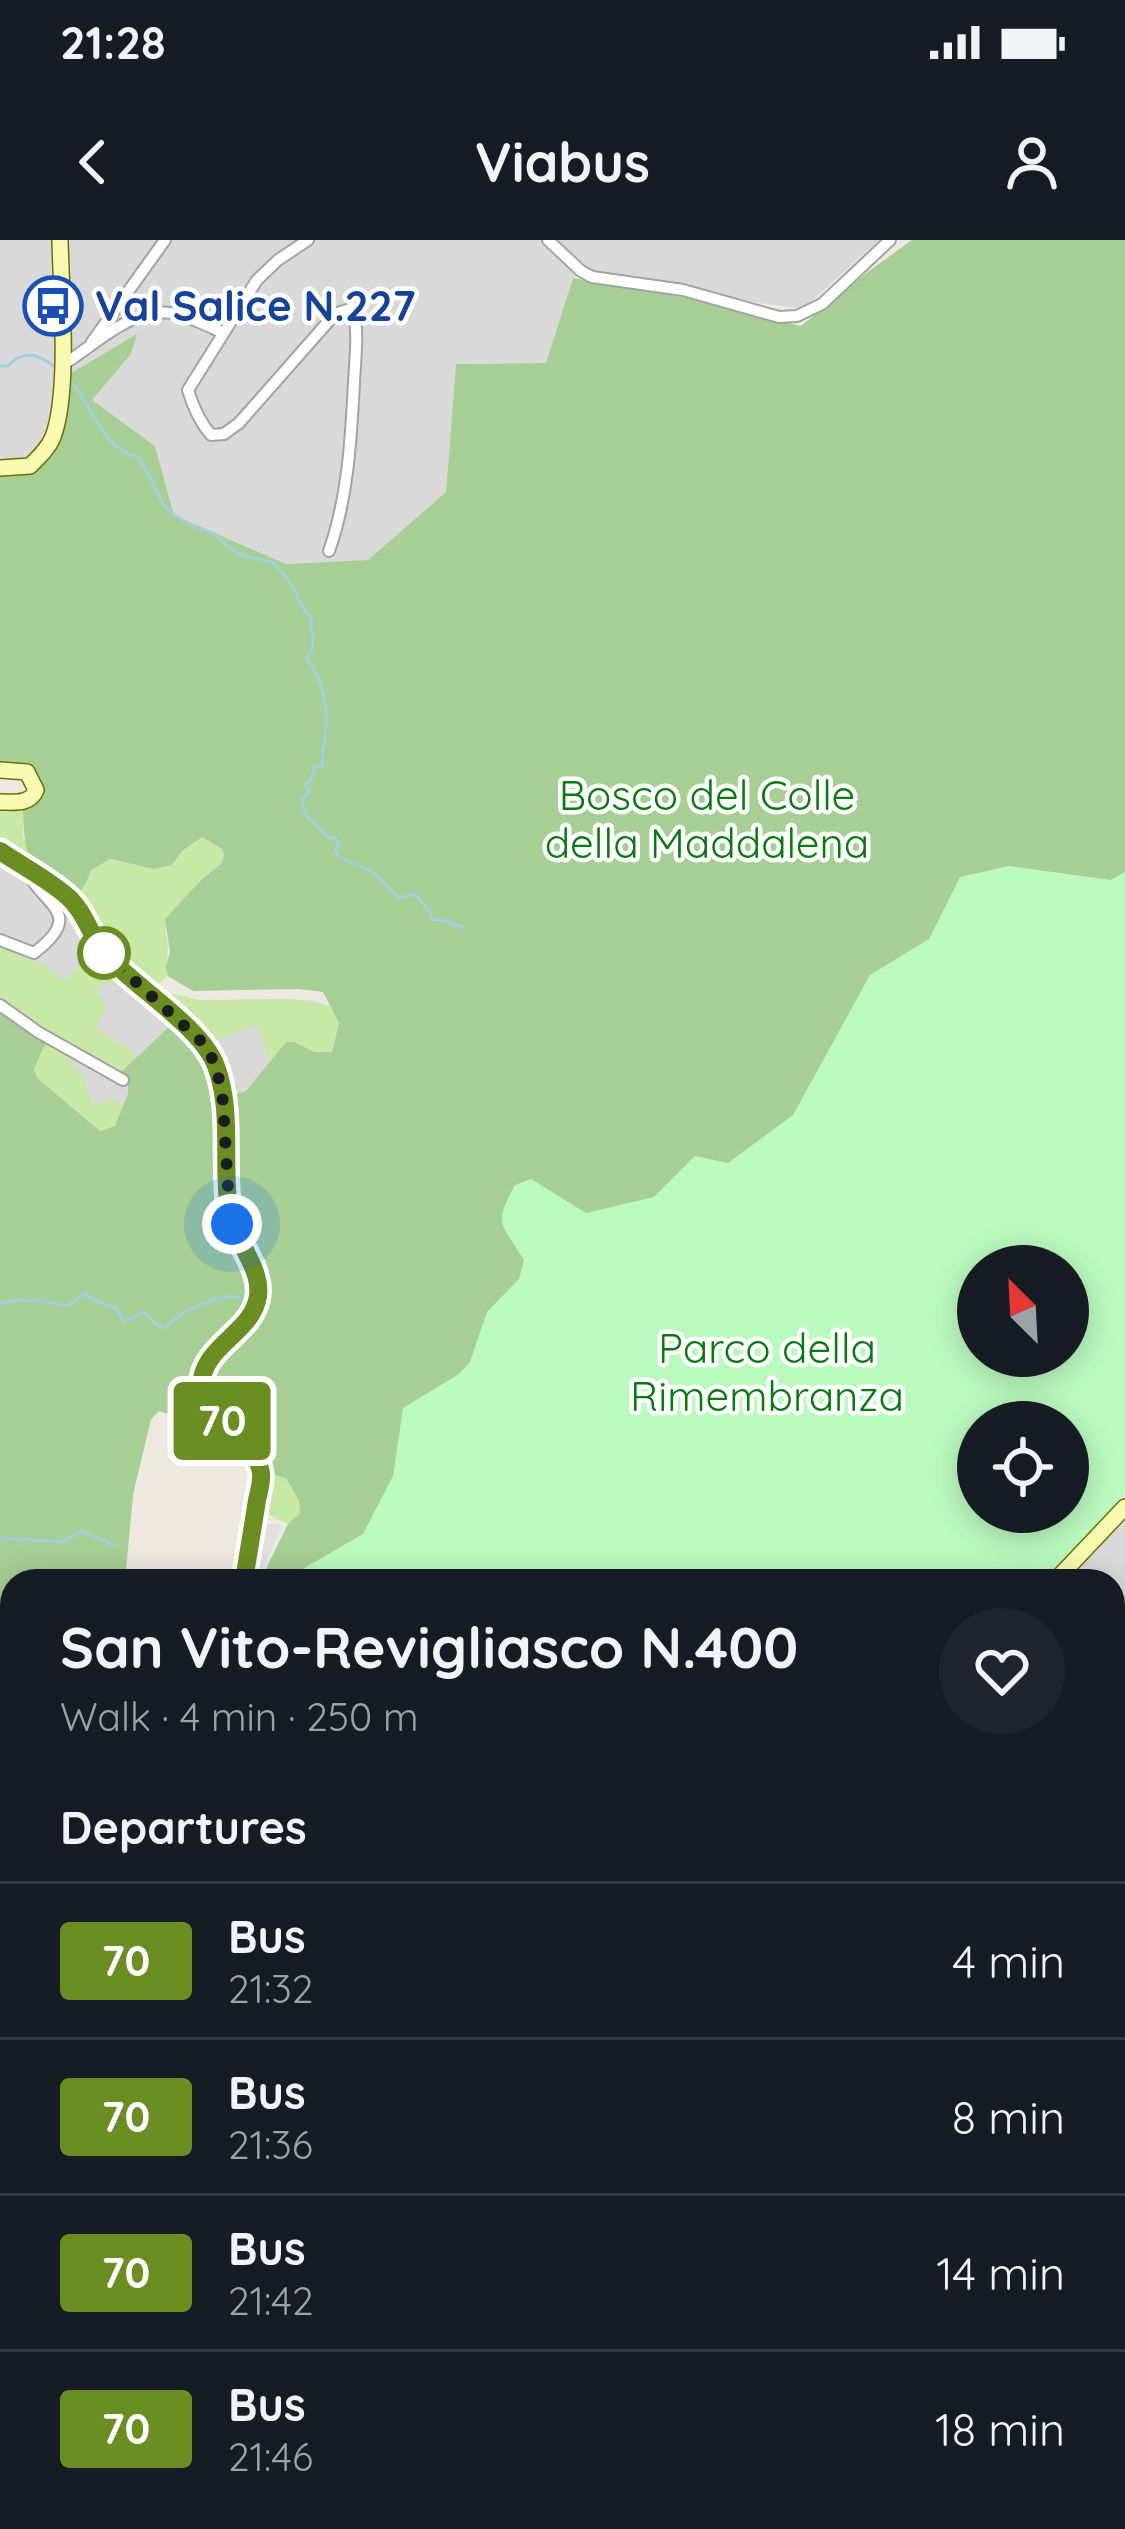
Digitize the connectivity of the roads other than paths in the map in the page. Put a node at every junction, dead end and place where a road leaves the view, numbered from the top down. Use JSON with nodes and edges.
{"nodes":[{"id":1,"x":60,"y":240,"type":"edge"},
{"id":2,"x":165,"y":240,"type":"edge"},
{"id":3,"x":308,"y":240,"type":"edge"},
{"id":4,"x":548,"y":240,"type":"edge"},
{"id":5,"x":890,"y":240,"type":"edge"},
{"id":6,"x":223,"y":333,"type":"junction"},
{"id":7,"x":90,"y":345,"type":"junction"},
{"id":8,"x":61,"y":371,"type":"junction"},
{"id":9,"x":0,"y":469,"type":"edge"},
{"id":10,"x":329,"y":551,"type":"dead end"},
{"id":11,"x":0,"y":770,"type":"edge"},
{"id":12,"x":0,"y":802,"type":"edge"},
{"id":13,"x":0,"y":851,"type":"edge"},
{"id":14,"x":24,"y":867,"type":"junction"},
{"id":15,"x":0,"y":940,"type":"edge"},
{"id":16,"x":0,"y":1005,"type":"edge"},
{"id":17,"x":122,"y":1080,"type":"dead end"},
{"id":18,"x":1125,"y":1508,"type":"edge"},
{"id":19,"x":246,"y":1569,"type":"edge"},
{"id":20,"x":1067,"y":1569,"type":"edge"}],
"edges":[{"from":1,"to":8,"type":"street"},
{"from":2,"to":7,"type":"street"},
{"from":3,"to":6,"type":"street"},
{"from":4,"to":5,"type":"street"},
{"from":6,"to":7,"type":"street"},
{"from":6,"to":10,"type":"street"},
{"from":7,"to":8,"type":"street"},
{"from":8,"to":9,"type":"street"},
{"from":11,"to":12,"type":"street"},
{"from":13,"to":14,"type":"street"},
{"from":14,"to":15,"type":"street"},
{"from":14,"to":19,"type":"street"},
{"from":16,"to":17,"type":"street"},
{"from":18,"to":20,"type":"street"}]}
